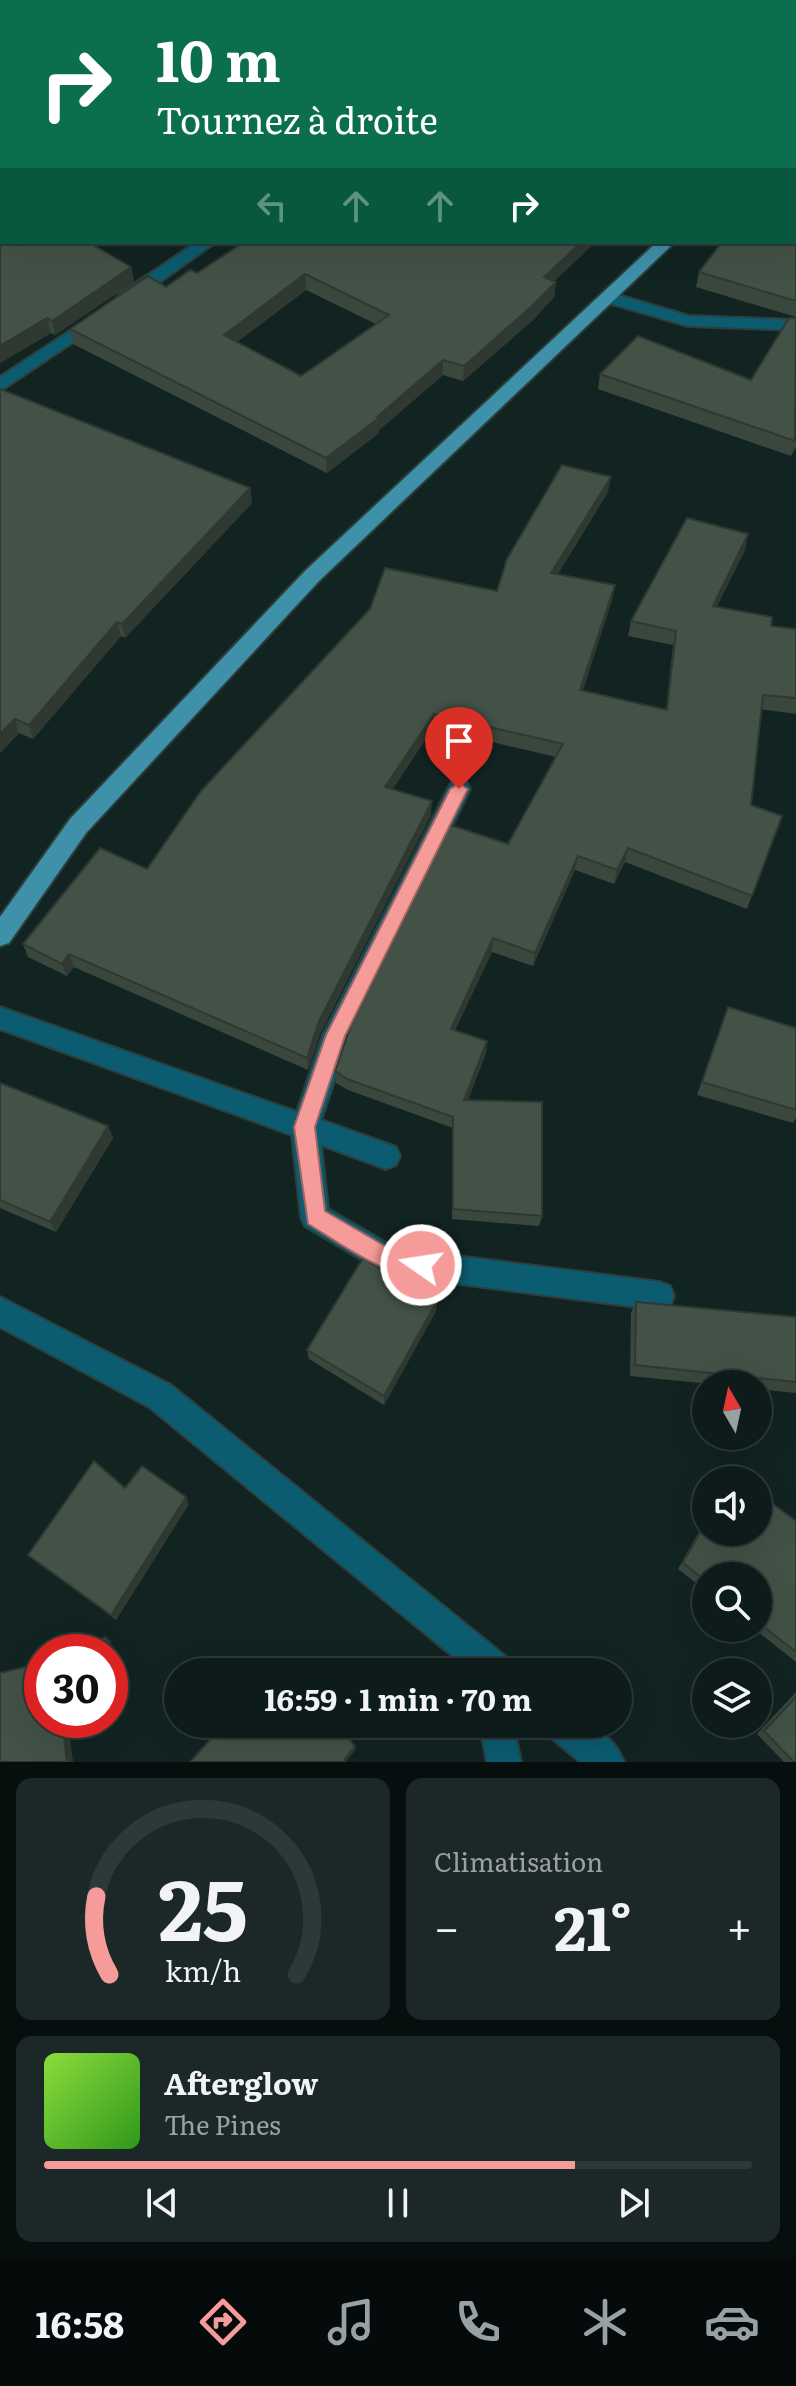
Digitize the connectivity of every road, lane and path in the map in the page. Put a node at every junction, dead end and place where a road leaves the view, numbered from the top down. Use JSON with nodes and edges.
{"nodes":[{"id":1,"x":205,"y":244,"type":"edge"},
{"id":2,"x":665,"y":244,"type":"edge"},
{"id":3,"x":608,"y":297,"type":"junction"},
{"id":4,"x":796,"y":325,"type":"edge"},
{"id":5,"x":0,"y":385,"type":"edge"},
{"id":6,"x":459,"y":789,"type":"dead end"},
{"id":7,"x":0,"y":936,"type":"edge"},
{"id":8,"x":0,"y":1018,"type":"edge"},
{"id":9,"x":305,"y":1127,"type":"junction"},
{"id":10,"x":386,"y":1156,"type":"dead end"},
{"id":11,"x":660,"y":1296,"type":"dead end"},
{"id":12,"x":0,"y":1311,"type":"edge"},
{"id":13,"x":477,"y":1658,"type":"edge"},
{"id":14,"x":499,"y":1738,"type":"edge"},
{"id":15,"x":578,"y":1738,"type":"edge"},
{"id":16,"x":504,"y":1762,"type":"edge"},
{"id":17,"x":607,"y":1762,"type":"edge"}],
"edges":[{"from":1,"to":5,"type":"street"},
{"from":2,"to":3,"type":"main road"},
{"from":3,"to":4,"type":"street"},
{"from":3,"to":7,"type":"main road"},
{"from":6,"to":9,"type":"street"},
{"from":8,"to":9,"type":"street"},
{"from":9,"to":10,"type":"street"},
{"from":9,"to":11,"type":"street"},
{"from":12,"to":13,"type":"street"},
{"from":14,"to":16,"type":"street"},
{"from":15,"to":17,"type":"street"}]}
